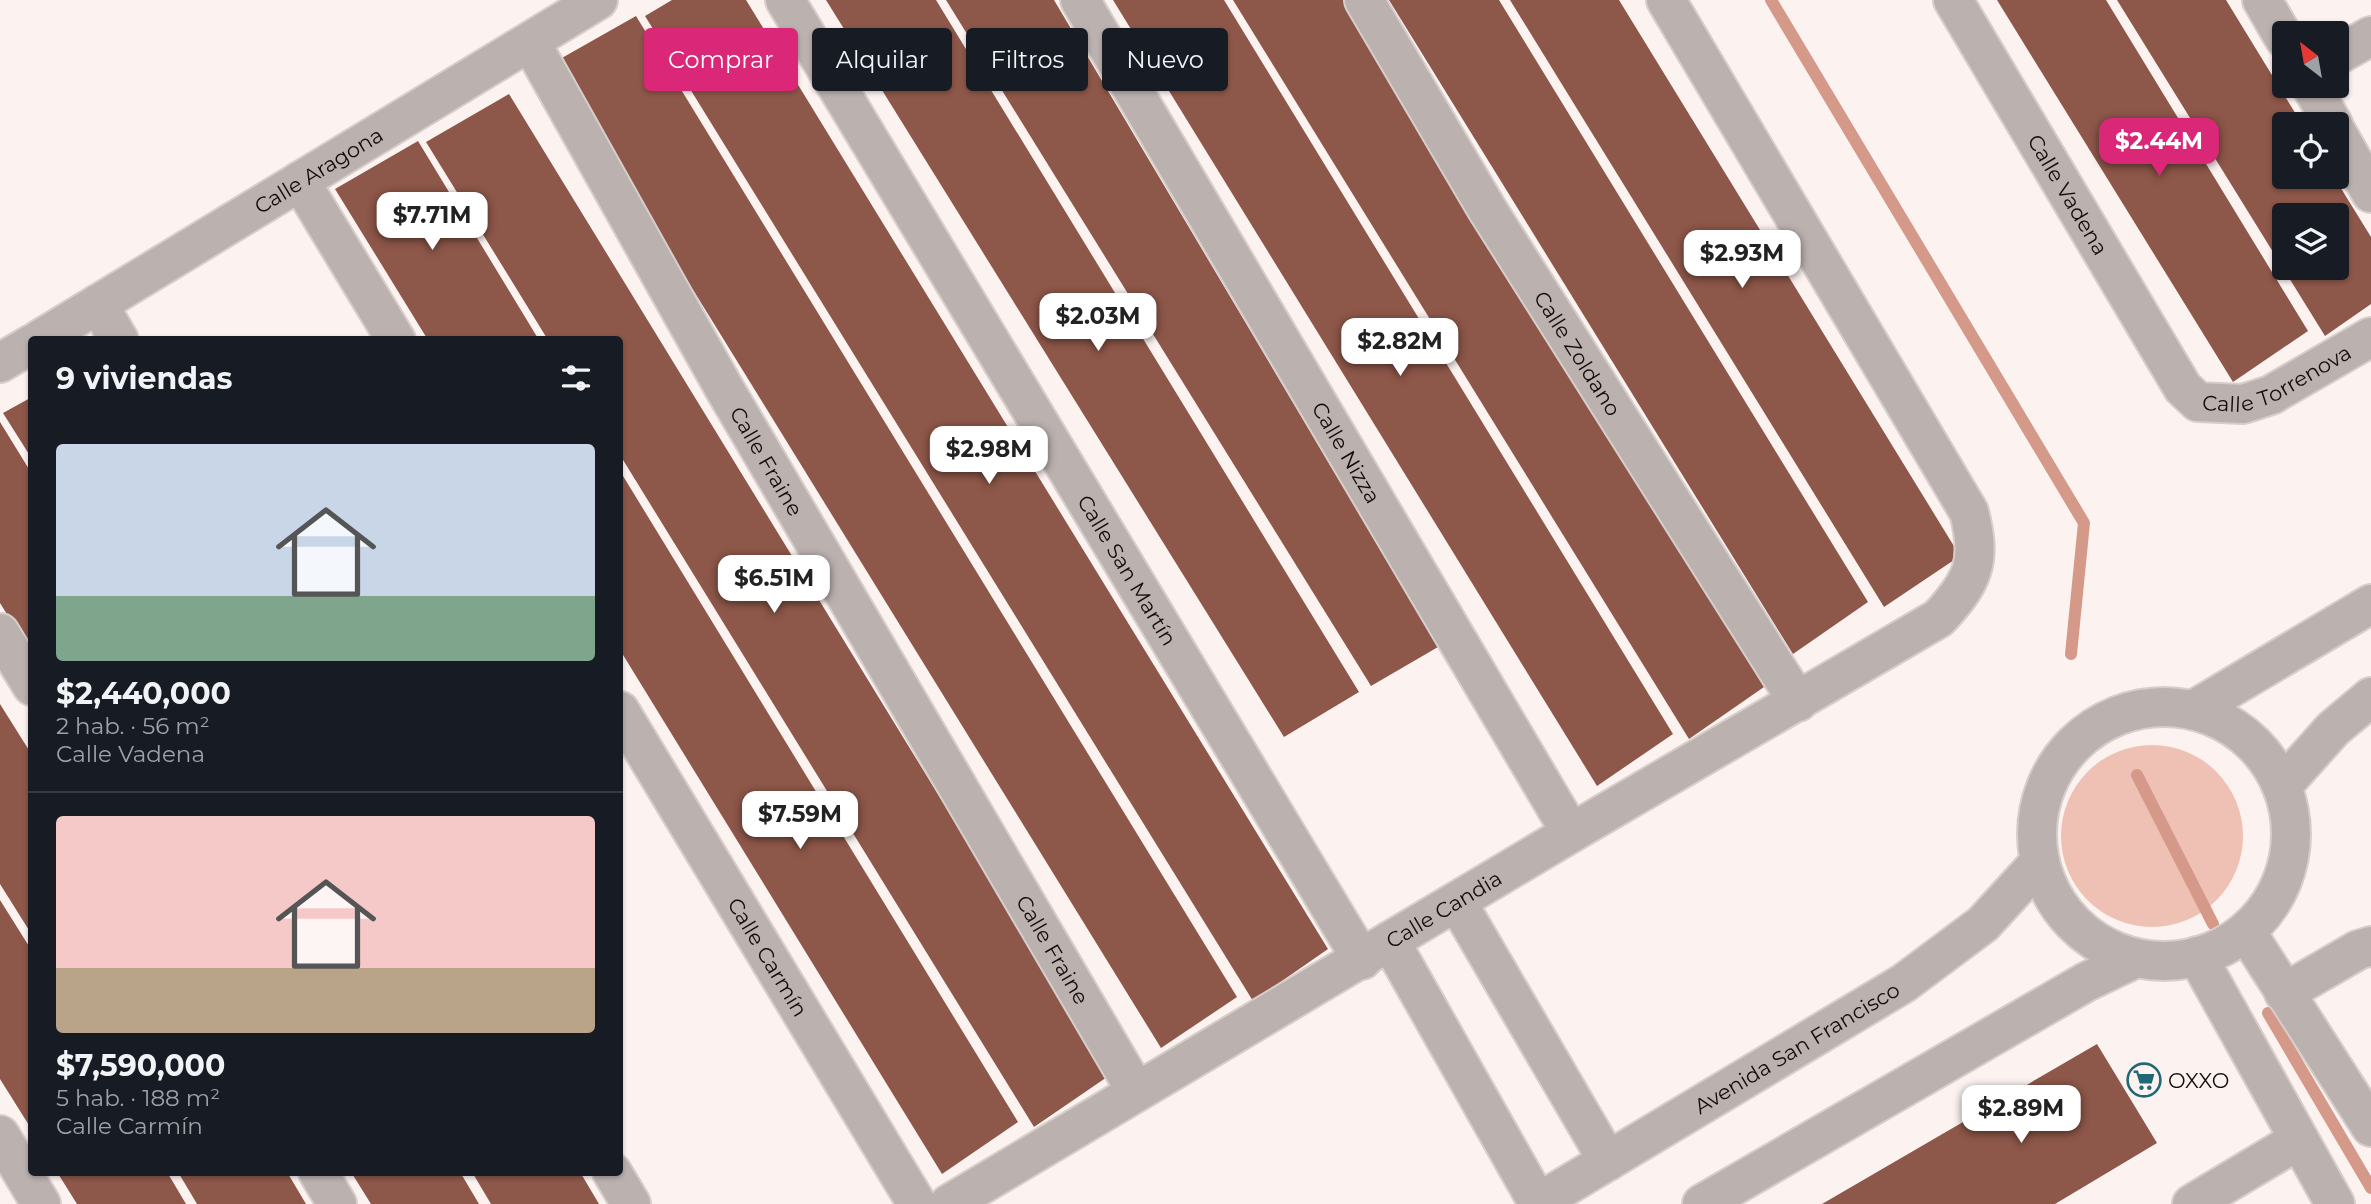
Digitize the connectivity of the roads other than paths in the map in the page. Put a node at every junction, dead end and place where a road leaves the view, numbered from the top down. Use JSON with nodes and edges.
{"nodes":[{"id":1,"x":598,"y":0,"type":"edge"},
{"id":2,"x":785,"y":0,"type":"edge"},
{"id":3,"x":1080,"y":0,"type":"edge"},
{"id":4,"x":1364,"y":0,"type":"edge"},
{"id":5,"x":1666,"y":0,"type":"edge"},
{"id":6,"x":1953,"y":0,"type":"edge"},
{"id":7,"x":2262,"y":0,"type":"edge"},
{"id":8,"x":2274,"y":21,"type":"edge"},
{"id":9,"x":2371,"y":36,"type":"edge"},
{"id":10,"x":531,"y":43,"type":"junction"},
{"id":11,"x":2349,"y":49,"type":"edge"},
{"id":12,"x":2349,"y":154,"type":"edge"},
{"id":13,"x":300,"y":181,"type":"junction"},
{"id":14,"x":2371,"y":193,"type":"edge"},
{"id":15,"x":98,"y":304,"type":"junction"},
{"id":16,"x":45,"y":336,"type":"edge"},
{"id":17,"x":117,"y":336,"type":"edge"},
{"id":18,"x":394,"y":336,"type":"edge"},
{"id":19,"x":2371,"y":337,"type":"edge"},
{"id":20,"x":28,"y":346,"type":"edge"},
{"id":21,"x":0,"y":363,"type":"edge"},
{"id":22,"x":2183,"y":388,"type":"joint"},
{"id":23,"x":2371,"y":604,"type":"edge"},
{"id":24,"x":0,"y":633,"type":"edge"},
{"id":25,"x":28,"y":679,"type":"edge"},
{"id":26,"x":2371,"y":697,"type":"edge"},
{"id":27,"x":1798,"y":702,"type":"junction"},
{"id":28,"x":2195,"y":709,"type":"junction"},
{"id":29,"x":623,"y":716,"type":"edge"},
{"id":30,"x":2283,"y":786,"type":"junction"},
{"id":31,"x":1571,"y":833,"type":"junction"},
{"id":32,"x":2038,"y":864,"type":"junction"},
{"id":33,"x":1457,"y":902,"type":"junction"},
{"id":34,"x":2247,"y":933,"type":"junction"},
{"id":35,"x":2371,"y":946,"type":"edge"},
{"id":36,"x":1376,"y":951,"type":"junction"},
{"id":37,"x":2197,"y":956,"type":"junction"},
{"id":38,"x":2134,"y":959,"type":"junction"},
{"id":39,"x":2284,"y":993,"type":"junction"},
{"id":40,"x":1136,"y":1091,"type":"junction"},
{"id":41,"x":2371,"y":1126,"type":"edge"},
{"id":42,"x":0,"y":1135,"type":"edge"},
{"id":43,"x":2298,"y":1141,"type":"junction"},
{"id":44,"x":1608,"y":1161,"type":"junction"},
{"id":45,"x":320,"y":1176,"type":"edge"},
{"id":46,"x":614,"y":1176,"type":"edge"},
{"id":47,"x":1537,"y":1203,"type":"edge"},
{"id":48,"x":41,"y":1204,"type":"edge"},
{"id":49,"x":337,"y":1204,"type":"edge"},
{"id":50,"x":631,"y":1204,"type":"edge"},
{"id":51,"x":917,"y":1204,"type":"edge"},
{"id":52,"x":949,"y":1204,"type":"edge"},
{"id":53,"x":1702,"y":1204,"type":"edge"},
{"id":54,"x":2192,"y":1204,"type":"edge"},
{"id":55,"x":2335,"y":1204,"type":"edge"}],
"edges":[{"from":1,"to":10,"type":"street","name":"Calle Aragona"},
{"from":2,"to":36,"type":"street","name":"Calle San Martín"},
{"from":3,"to":31,"type":"street","name":"Calle Nizza"},
{"from":4,"to":27,"type":"street","name":"Calle Zoldano"},
{"from":5,"to":27,"type":"street","name":"Calle Candia"},
{"from":6,"to":22,"type":"street","name":"Calle Vadena"},
{"from":7,"to":8,"type":"street"},
{"from":9,"to":11,"type":"street"},
{"from":10,"to":13,"type":"street","name":"Calle Aragona"},
{"from":10,"to":40,"type":"street","name":"Calle Fraine"},
{"from":12,"to":14,"type":"street"},
{"from":13,"to":15,"type":"street","name":"Calle Aragona"},
{"from":13,"to":18,"type":"street"},
{"from":15,"to":16,"type":"street","name":"Calle Aragona"},
{"from":15,"to":17,"type":"street"},
{"from":19,"to":22,"type":"street","name":"Calle Torrenova"},
{"from":20,"to":21,"type":"street"},
{"from":23,"to":28,"type":"street"},
{"from":24,"to":25,"type":"street"},
{"from":26,"to":30,"type":"street"},
{"from":27,"to":31,"type":"street","name":"Calle Candia"},
{"from":28,"to":30,"type":"street"},
{"from":28,"to":32,"type":"street"},
{"from":29,"to":51,"type":"street","name":"Calle Carmín"},
{"from":30,"to":34,"type":"street"},
{"from":31,"to":33,"type":"street","name":"Calle Candia"},
{"from":32,"to":38,"type":"street"},
{"from":32,"to":44,"type":"street","name":"Avenida San Francisco"},
{"from":33,"to":36,"type":"street","name":"Calle Candia"},
{"from":33,"to":44,"type":"street"},
{"from":34,"to":37,"type":"street"},
{"from":34,"to":39,"type":"street"},
{"from":35,"to":39,"type":"street"},
{"from":36,"to":40,"type":"street","name":"Calle Candia"},
{"from":36,"to":47,"type":"street","name":"Calle San Martín"},
{"from":37,"to":38,"type":"street"},
{"from":37,"to":43,"type":"street"},
{"from":38,"to":53,"type":"street"},
{"from":39,"to":41,"type":"street"},
{"from":40,"to":52,"type":"street","name":"Calle Candia"},
{"from":42,"to":48,"type":"street"},
{"from":43,"to":54,"type":"street"},
{"from":43,"to":55,"type":"street"},
{"from":44,"to":47,"type":"street","name":"Avenida San Francisco"},
{"from":45,"to":49,"type":"street"},
{"from":46,"to":50,"type":"street"}]}
